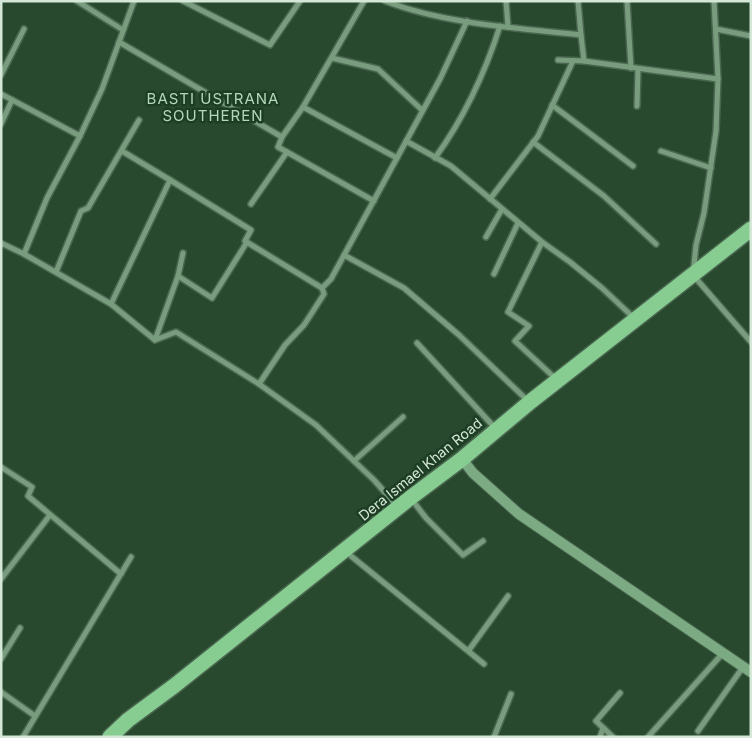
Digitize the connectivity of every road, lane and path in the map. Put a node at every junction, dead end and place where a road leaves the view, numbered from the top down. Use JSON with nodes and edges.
{"nodes":[{"id":1,"x":77,"y":1,"type":"edge"},
{"id":2,"x":134,"y":1,"type":"edge"},
{"id":3,"x":183,"y":1,"type":"edge"},
{"id":4,"x":300,"y":1,"type":"edge"},
{"id":5,"x":364,"y":1,"type":"edge"},
{"id":6,"x":385,"y":1,"type":"edge"},
{"id":7,"x":506,"y":1,"type":"edge"},
{"id":8,"x":578,"y":1,"type":"edge"},
{"id":9,"x":627,"y":1,"type":"edge"},
{"id":10,"x":714,"y":1,"type":"edge"},
{"id":11,"x":467,"y":21,"type":"junction"},
{"id":12,"x":500,"y":26,"type":"junction"},
{"id":13,"x":508,"y":27,"type":"junction"},
{"id":14,"x":24,"y":29,"type":"dead end"},
{"id":15,"x":716,"y":29,"type":"junction"},
{"id":16,"x":123,"y":30,"type":"junction"},
{"id":17,"x":581,"y":35,"type":"junction"},
{"id":18,"x":751,"y":36,"type":"edge"},
{"id":19,"x":119,"y":42,"type":"junction"},
{"id":20,"x":332,"y":58,"type":"junction"},
{"id":21,"x":558,"y":60,"type":"dead end"},
{"id":22,"x":573,"y":61,"type":"junction"},
{"id":23,"x":584,"y":61,"type":"junction"},
{"id":24,"x":631,"y":68,"type":"junction"},
{"id":25,"x":638,"y":69,"type":"junction"},
{"id":26,"x":1,"y":74,"type":"edge"},
{"id":27,"x":718,"y":79,"type":"junction"},
{"id":28,"x":1,"y":94,"type":"edge"},
{"id":29,"x":12,"y":100,"type":"junction"},
{"id":30,"x":552,"y":105,"type":"junction"},
{"id":31,"x":636,"y":106,"type":"dead end"},
{"id":32,"x":303,"y":107,"type":"junction"},
{"id":33,"x":422,"y":110,"type":"junction"},
{"id":34,"x":139,"y":120,"type":"dead end"},
{"id":35,"x":1,"y":124,"type":"edge"},
{"id":36,"x":80,"y":136,"type":"junction"},
{"id":37,"x":282,"y":137,"type":"junction"},
{"id":38,"x":406,"y":141,"type":"junction"},
{"id":39,"x":534,"y":142,"type":"junction"},
{"id":40,"x":122,"y":151,"type":"junction"},
{"id":41,"x":287,"y":152,"type":"junction"},
{"id":42,"x":661,"y":152,"type":"dead end"},
{"id":43,"x":397,"y":158,"type":"junction"},
{"id":44,"x":435,"y":158,"type":"junction"},
{"id":45,"x":633,"y":166,"type":"dead end"},
{"id":46,"x":711,"y":168,"type":"junction"},
{"id":47,"x":170,"y":180,"type":"junction"},
{"id":48,"x":490,"y":199,"type":"junction"},
{"id":49,"x":374,"y":201,"type":"junction"},
{"id":50,"x":251,"y":204,"type":"dead end"},
{"id":51,"x":502,"y":209,"type":"junction"},
{"id":52,"x":518,"y":223,"type":"junction"},
{"id":53,"x":751,"y":229,"type":"edge"},
{"id":54,"x":486,"y":237,"type":"dead end"},
{"id":55,"x":751,"y":240,"type":"edge"},
{"id":56,"x":247,"y":242,"type":"junction"},
{"id":57,"x":542,"y":242,"type":"junction"},
{"id":58,"x":1,"y":243,"type":"edge"},
{"id":59,"x":656,"y":244,"type":"dead end"},
{"id":60,"x":183,"y":253,"type":"dead end"},
{"id":61,"x":24,"y":254,"type":"junction"},
{"id":62,"x":344,"y":255,"type":"junction"},
{"id":63,"x":56,"y":272,"type":"junction"},
{"id":64,"x":494,"y":274,"type":"dead end"},
{"id":65,"x":178,"y":276,"type":"junction"},
{"id":66,"x":695,"y":279,"type":"junction"},
{"id":67,"x":322,"y":288,"type":"junction"},
{"id":68,"x":111,"y":304,"type":"junction"},
{"id":69,"x":636,"y":319,"type":"junction"},
{"id":70,"x":155,"y":340,"type":"junction"},
{"id":71,"x":751,"y":342,"type":"edge"},
{"id":72,"x":417,"y":343,"type":"dead end"},
{"id":73,"x":558,"y":381,"type":"junction"},
{"id":74,"x":259,"y":384,"type":"junction"},
{"id":75,"x":530,"y":402,"type":"junction"},
{"id":76,"x":403,"y":417,"type":"dead end"},
{"id":77,"x":496,"y":429,"type":"junction"},
{"id":78,"x":354,"y":461,"type":"junction"},
{"id":79,"x":465,"y":463,"type":"junction"},
{"id":80,"x":1,"y":467,"type":"edge"},
{"id":81,"x":416,"y":505,"type":"junction"},
{"id":82,"x":398,"y":507,"type":"junction"},
{"id":83,"x":50,"y":515,"type":"junction"},
{"id":84,"x":483,"y":541,"type":"dead end"},
{"id":85,"x":352,"y":556,"type":"junction"},
{"id":86,"x":131,"y":557,"type":"dead end"},
{"id":87,"x":121,"y":574,"type":"junction"},
{"id":88,"x":1,"y":580,"type":"edge"},
{"id":89,"x":508,"y":596,"type":"dead end"},
{"id":90,"x":20,"y":628,"type":"dead end"},
{"id":91,"x":469,"y":650,"type":"junction"},
{"id":92,"x":723,"y":653,"type":"junction"},
{"id":93,"x":1,"y":659,"type":"edge"},
{"id":94,"x":484,"y":664,"type":"dead end"},
{"id":95,"x":747,"y":669,"type":"edge"},
{"id":96,"x":1,"y":692,"type":"edge"},
{"id":97,"x":620,"y":693,"type":"dead end"},
{"id":98,"x":511,"y":694,"type":"dead end"},
{"id":99,"x":35,"y":716,"type":"junction"},
{"id":100,"x":603,"y":728,"type":"junction"},
{"id":101,"x":698,"y":732,"type":"dead end"},
{"id":102,"x":23,"y":737,"type":"edge"},
{"id":103,"x":110,"y":737,"type":"edge"},
{"id":104,"x":123,"y":737,"type":"edge"},
{"id":105,"x":494,"y":737,"type":"edge"},
{"id":106,"x":600,"y":737,"type":"edge"},
{"id":107,"x":613,"y":737,"type":"edge"},
{"id":108,"x":648,"y":737,"type":"edge"}],
"edges":[{"from":1,"to":16,"type":"street"},
{"from":2,"to":16,"type":"street"},
{"from":3,"to":4,"type":"street"},
{"from":5,"to":20,"type":"street"},
{"from":6,"to":11,"type":"street"},
{"from":7,"to":13,"type":"street"},
{"from":8,"to":17,"type":"street"},
{"from":9,"to":24,"type":"street"},
{"from":10,"to":15,"type":"street"},
{"from":11,"to":12,"type":"street"},
{"from":11,"to":33,"type":"street"},
{"from":12,"to":13,"type":"street"},
{"from":12,"to":44,"type":"street"},
{"from":13,"to":17,"type":"street"},
{"from":14,"to":26,"type":"street"},
{"from":15,"to":18,"type":"street"},
{"from":15,"to":27,"type":"street"},
{"from":16,"to":19,"type":"street"},
{"from":17,"to":23,"type":"street"},
{"from":19,"to":36,"type":"street"},
{"from":19,"to":37,"type":"street"},
{"from":20,"to":32,"type":"street"},
{"from":20,"to":33,"type":"street"},
{"from":21,"to":22,"type":"street"},
{"from":22,"to":23,"type":"street"},
{"from":22,"to":30,"type":"street"},
{"from":23,"to":24,"type":"street"},
{"from":24,"to":25,"type":"street"},
{"from":25,"to":27,"type":"street"},
{"from":25,"to":31,"type":"street"},
{"from":27,"to":46,"type":"street"},
{"from":28,"to":29,"type":"street"},
{"from":29,"to":35,"type":"street"},
{"from":29,"to":36,"type":"street"},
{"from":30,"to":39,"type":"street"},
{"from":30,"to":45,"type":"street"},
{"from":32,"to":37,"type":"street"},
{"from":32,"to":43,"type":"street"},
{"from":33,"to":38,"type":"street"},
{"from":34,"to":40,"type":"street"},
{"from":36,"to":61,"type":"street"},
{"from":37,"to":41,"type":"street"},
{"from":38,"to":43,"type":"street"},
{"from":38,"to":44,"type":"street"},
{"from":39,"to":48,"type":"street"},
{"from":39,"to":59,"type":"street"},
{"from":40,"to":47,"type":"street"},
{"from":40,"to":63,"type":"street"},
{"from":41,"to":49,"type":"street"},
{"from":41,"to":50,"type":"street"},
{"from":42,"to":46,"type":"street"},
{"from":43,"to":49,"type":"street"},
{"from":44,"to":48,"type":"street"},
{"from":46,"to":66,"type":"street"},
{"from":47,"to":56,"type":"street"},
{"from":47,"to":68,"type":"street"},
{"from":48,"to":51,"type":"street"},
{"from":49,"to":62,"type":"street"},
{"from":51,"to":52,"type":"street"},
{"from":51,"to":54,"type":"street"},
{"from":52,"to":57,"type":"street"},
{"from":52,"to":64,"type":"street"},
{"from":53,"to":66,"type":"highway","name":"Dera Ismael Khan Road"},
{"from":55,"to":66,"type":"highway","name":"Dera Ismael Khan Road"},
{"from":56,"to":65,"type":"street"},
{"from":56,"to":67,"type":"street"},
{"from":57,"to":69,"type":"street"},
{"from":57,"to":73,"type":"street"},
{"from":58,"to":61,"type":"street"},
{"from":60,"to":65,"type":"street"},
{"from":61,"to":63,"type":"street"},
{"from":62,"to":67,"type":"street"},
{"from":62,"to":75,"type":"street"},
{"from":63,"to":68,"type":"street"},
{"from":65,"to":70,"type":"street"},
{"from":66,"to":69,"type":"highway","name":"Dera Ismael Khan Road"},
{"from":66,"to":71,"type":"street"},
{"from":66,"to":79,"type":"highway","name":"Dera Ismael Khan Road"},
{"from":67,"to":74,"type":"street"},
{"from":68,"to":70,"type":"street"},
{"from":69,"to":73,"type":"highway","name":"Dera Ismael Khan Road"},
{"from":70,"to":74,"type":"street"},
{"from":72,"to":77,"type":"street"},
{"from":73,"to":75,"type":"highway","name":"Dera Ismael Khan Road"},
{"from":74,"to":78,"type":"street"},
{"from":75,"to":77,"type":"highway","name":"Dera Ismael Khan Road"},
{"from":76,"to":78,"type":"street"},
{"from":77,"to":79,"type":"highway","name":"Dera Ismael Khan Road"},
{"from":78,"to":82,"type":"street"},
{"from":79,"to":81,"type":"highway","name":"Dera Ismael Khan Road"},
{"from":79,"to":82,"type":"highway","name":"Dera Ismael Khan Road"},
{"from":79,"to":92,"type":"street"},
{"from":80,"to":83,"type":"street"},
{"from":81,"to":84,"type":"street"},
{"from":81,"to":85,"type":"highway","name":"Dera Ismael Khan Road"},
{"from":82,"to":103,"type":"highway","name":"Dera Ismael Khan Road"},
{"from":83,"to":87,"type":"street"},
{"from":83,"to":88,"type":"street"},
{"from":85,"to":91,"type":"street"},
{"from":85,"to":104,"type":"highway","name":"Dera Ismael Khan Road"},
{"from":86,"to":87,"type":"street"},
{"from":87,"to":99,"type":"street"},
{"from":89,"to":91,"type":"street"},
{"from":90,"to":93,"type":"street"},
{"from":91,"to":94,"type":"street"},
{"from":92,"to":95,"type":"street"},
{"from":92,"to":108,"type":"street"},
{"from":95,"to":101,"type":"street"},
{"from":96,"to":99,"type":"street"},
{"from":97,"to":100,"type":"street"},
{"from":98,"to":105,"type":"street"},
{"from":99,"to":102,"type":"street"},
{"from":100,"to":106,"type":"street"},
{"from":100,"to":107,"type":"street"}]}
